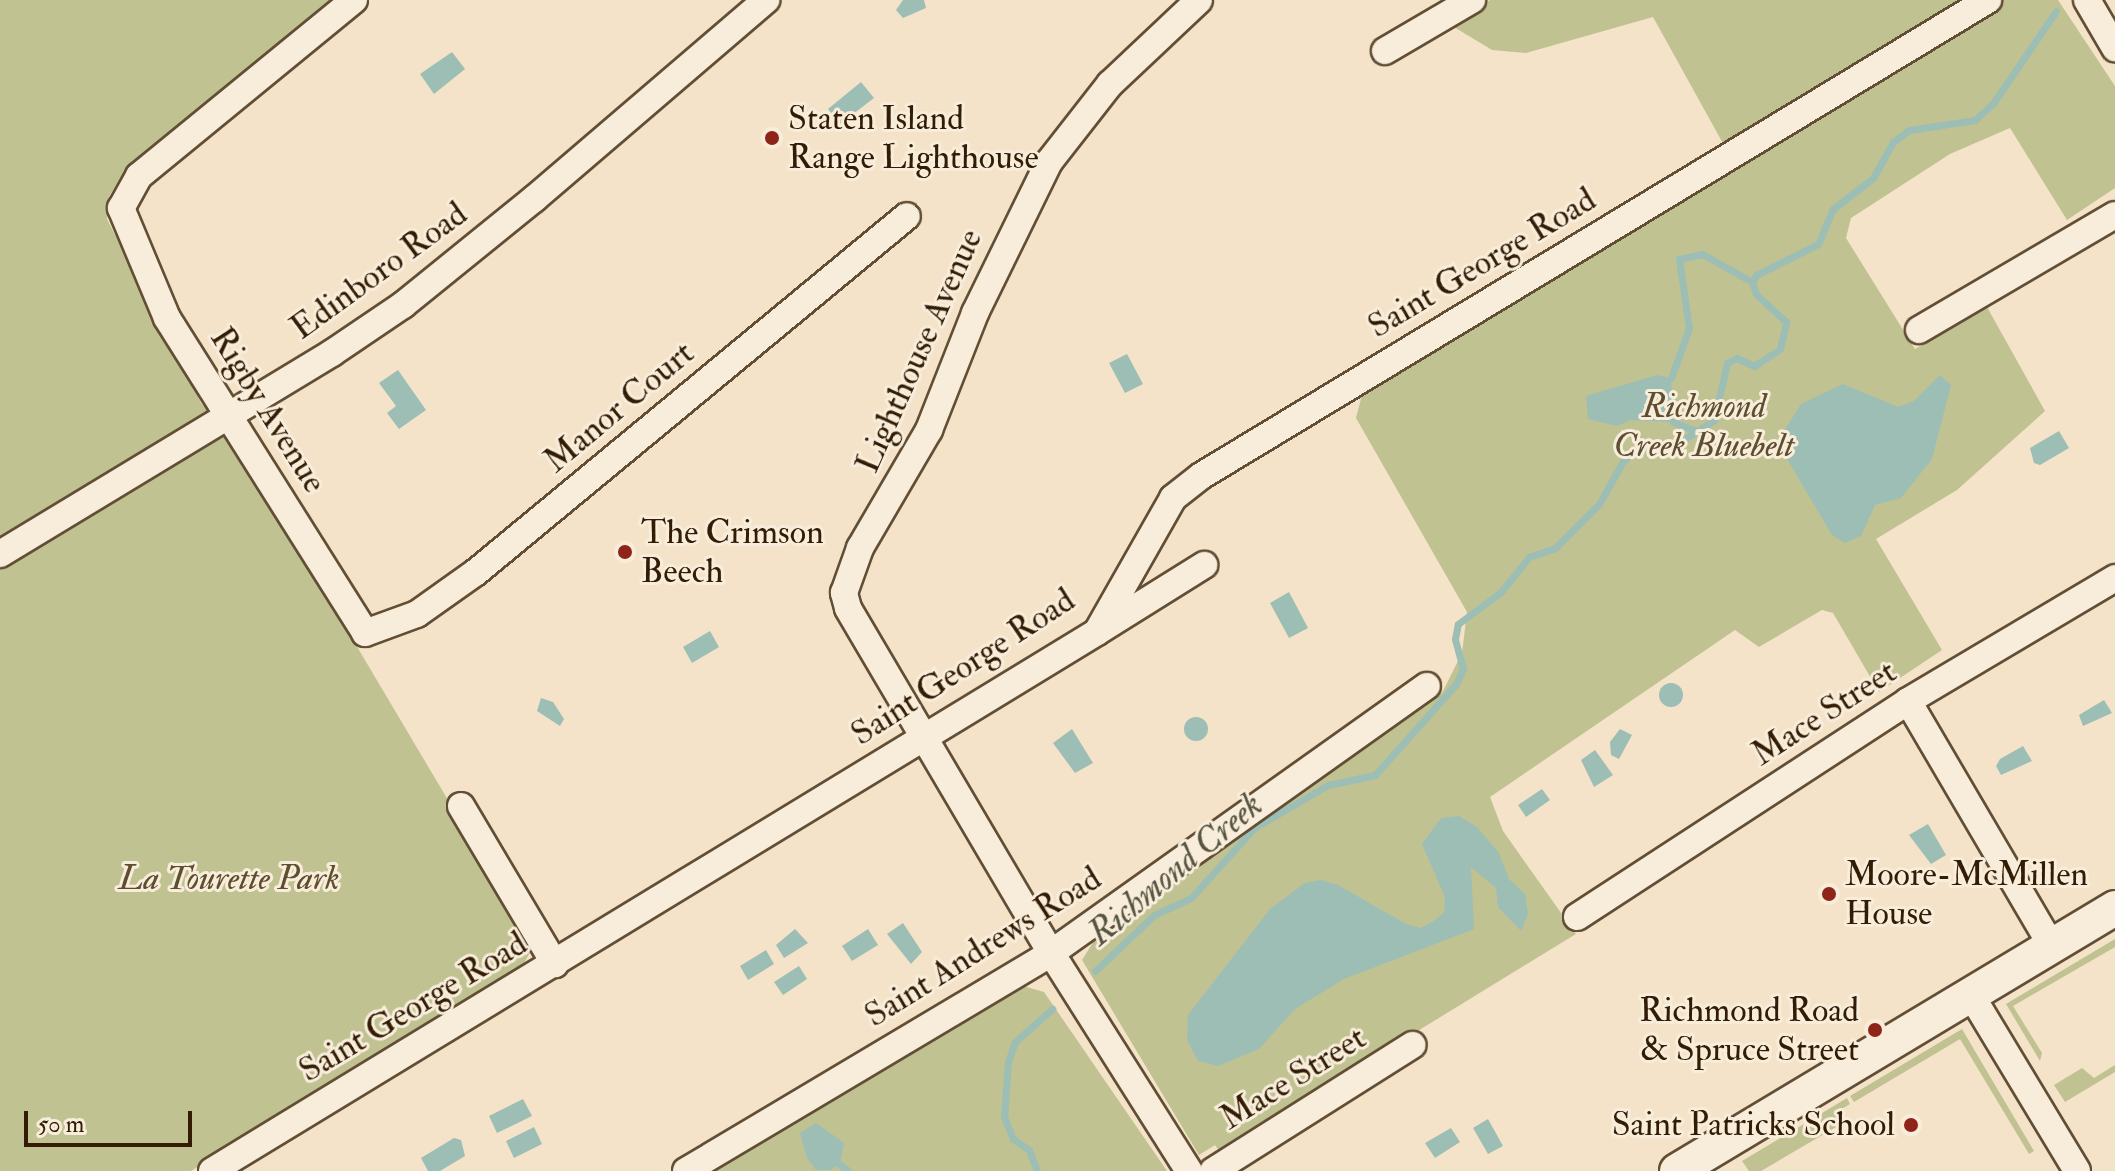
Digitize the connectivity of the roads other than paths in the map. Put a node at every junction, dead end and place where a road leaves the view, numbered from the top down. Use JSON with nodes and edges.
{"nodes":[{"id":1,"x":354,"y":0,"type":"edge"},
{"id":2,"x":766,"y":0,"type":"edge"},
{"id":3,"x":1199,"y":0,"type":"edge"},
{"id":4,"x":1472,"y":0,"type":"edge"},
{"id":5,"x":1988,"y":0,"type":"edge"},
{"id":6,"x":2087,"y":0,"type":"edge"},
{"id":7,"x":2115,"y":48,"type":"edge"},
{"id":8,"x":1385,"y":51,"type":"dead end"},
{"id":9,"x":2115,"y":215,"type":"edge"},
{"id":10,"x":907,"y":216,"type":"dead end"},
{"id":11,"x":1919,"y":330,"type":"dead end"},
{"id":12,"x":231,"y":414,"type":"junction"},
{"id":13,"x":0,"y":554,"type":"edge"},
{"id":14,"x":1204,"y":565,"type":"dead end"},
{"id":15,"x":2115,"y":578,"type":"edge"},
{"id":16,"x":1097,"y":632,"type":"junction"},
{"id":17,"x":365,"y":633,"type":"joint"},
{"id":18,"x":1427,"y":686,"type":"dead end"},
{"id":19,"x":1908,"y":701,"type":"junction"},
{"id":20,"x":925,"y":737,"type":"junction"},
{"id":21,"x":461,"y":806,"type":"dead end"},
{"id":22,"x":2115,"y":908,"type":"edge"},
{"id":23,"x":1577,"y":917,"type":"dead end"},
{"id":24,"x":2052,"y":946,"type":"junction"},
{"id":25,"x":1051,"y":953,"type":"junction"},
{"id":26,"x":555,"y":964,"type":"junction"},
{"id":27,"x":1971,"y":995,"type":"junction"},
{"id":28,"x":1412,"y":1045,"type":"dead end"},
{"id":29,"x":212,"y":1171,"type":"edge"},
{"id":30,"x":686,"y":1171,"type":"edge"},
{"id":31,"x":1189,"y":1171,"type":"edge"},
{"id":32,"x":1213,"y":1171,"type":"edge"},
{"id":33,"x":1677,"y":1171,"type":"edge"},
{"id":34,"x":2077,"y":1171,"type":"edge"}],
"edges":[{"from":1,"to":12,"type":"street","name":"Rigby Avenue"},
{"from":2,"to":12,"type":"street","name":"Edinboro Road"},
{"from":3,"to":20,"type":"street","name":"Lighthouse Avenue"},
{"from":4,"to":8,"type":"street"},
{"from":5,"to":16,"type":"street","name":"Saint George Road"},
{"from":6,"to":7,"type":"street"},
{"from":9,"to":11,"type":"street"},
{"from":10,"to":17,"type":"street","name":"Manor Court"},
{"from":12,"to":13,"type":"street","name":"Edinboro Road"},
{"from":12,"to":17,"type":"street","name":"Rigby Avenue"},
{"from":14,"to":16,"type":"street"},
{"from":15,"to":19,"type":"street","name":"Mace Street"},
{"from":16,"to":20,"type":"street","name":"Saint George Road"},
{"from":18,"to":25,"type":"street","name":"Saint Andrews Road"},
{"from":19,"to":23,"type":"street","name":"Mace Street"},
{"from":19,"to":24,"type":"street"},
{"from":20,"to":25,"type":"street","name":"Lighthouse Avenue"},
{"from":20,"to":26,"type":"street","name":"Saint George Road"},
{"from":21,"to":26,"type":"street"},
{"from":22,"to":24,"type":"street"},
{"from":24,"to":27,"type":"street"},
{"from":25,"to":30,"type":"street","name":"Saint Andrews Road"},
{"from":25,"to":31,"type":"street","name":"Lighthouse Avenue"},
{"from":26,"to":29,"type":"street","name":"Saint George Road"},
{"from":27,"to":33,"type":"street"},
{"from":27,"to":34,"type":"street"},
{"from":28,"to":32,"type":"street","name":"Mace Street"}]}
